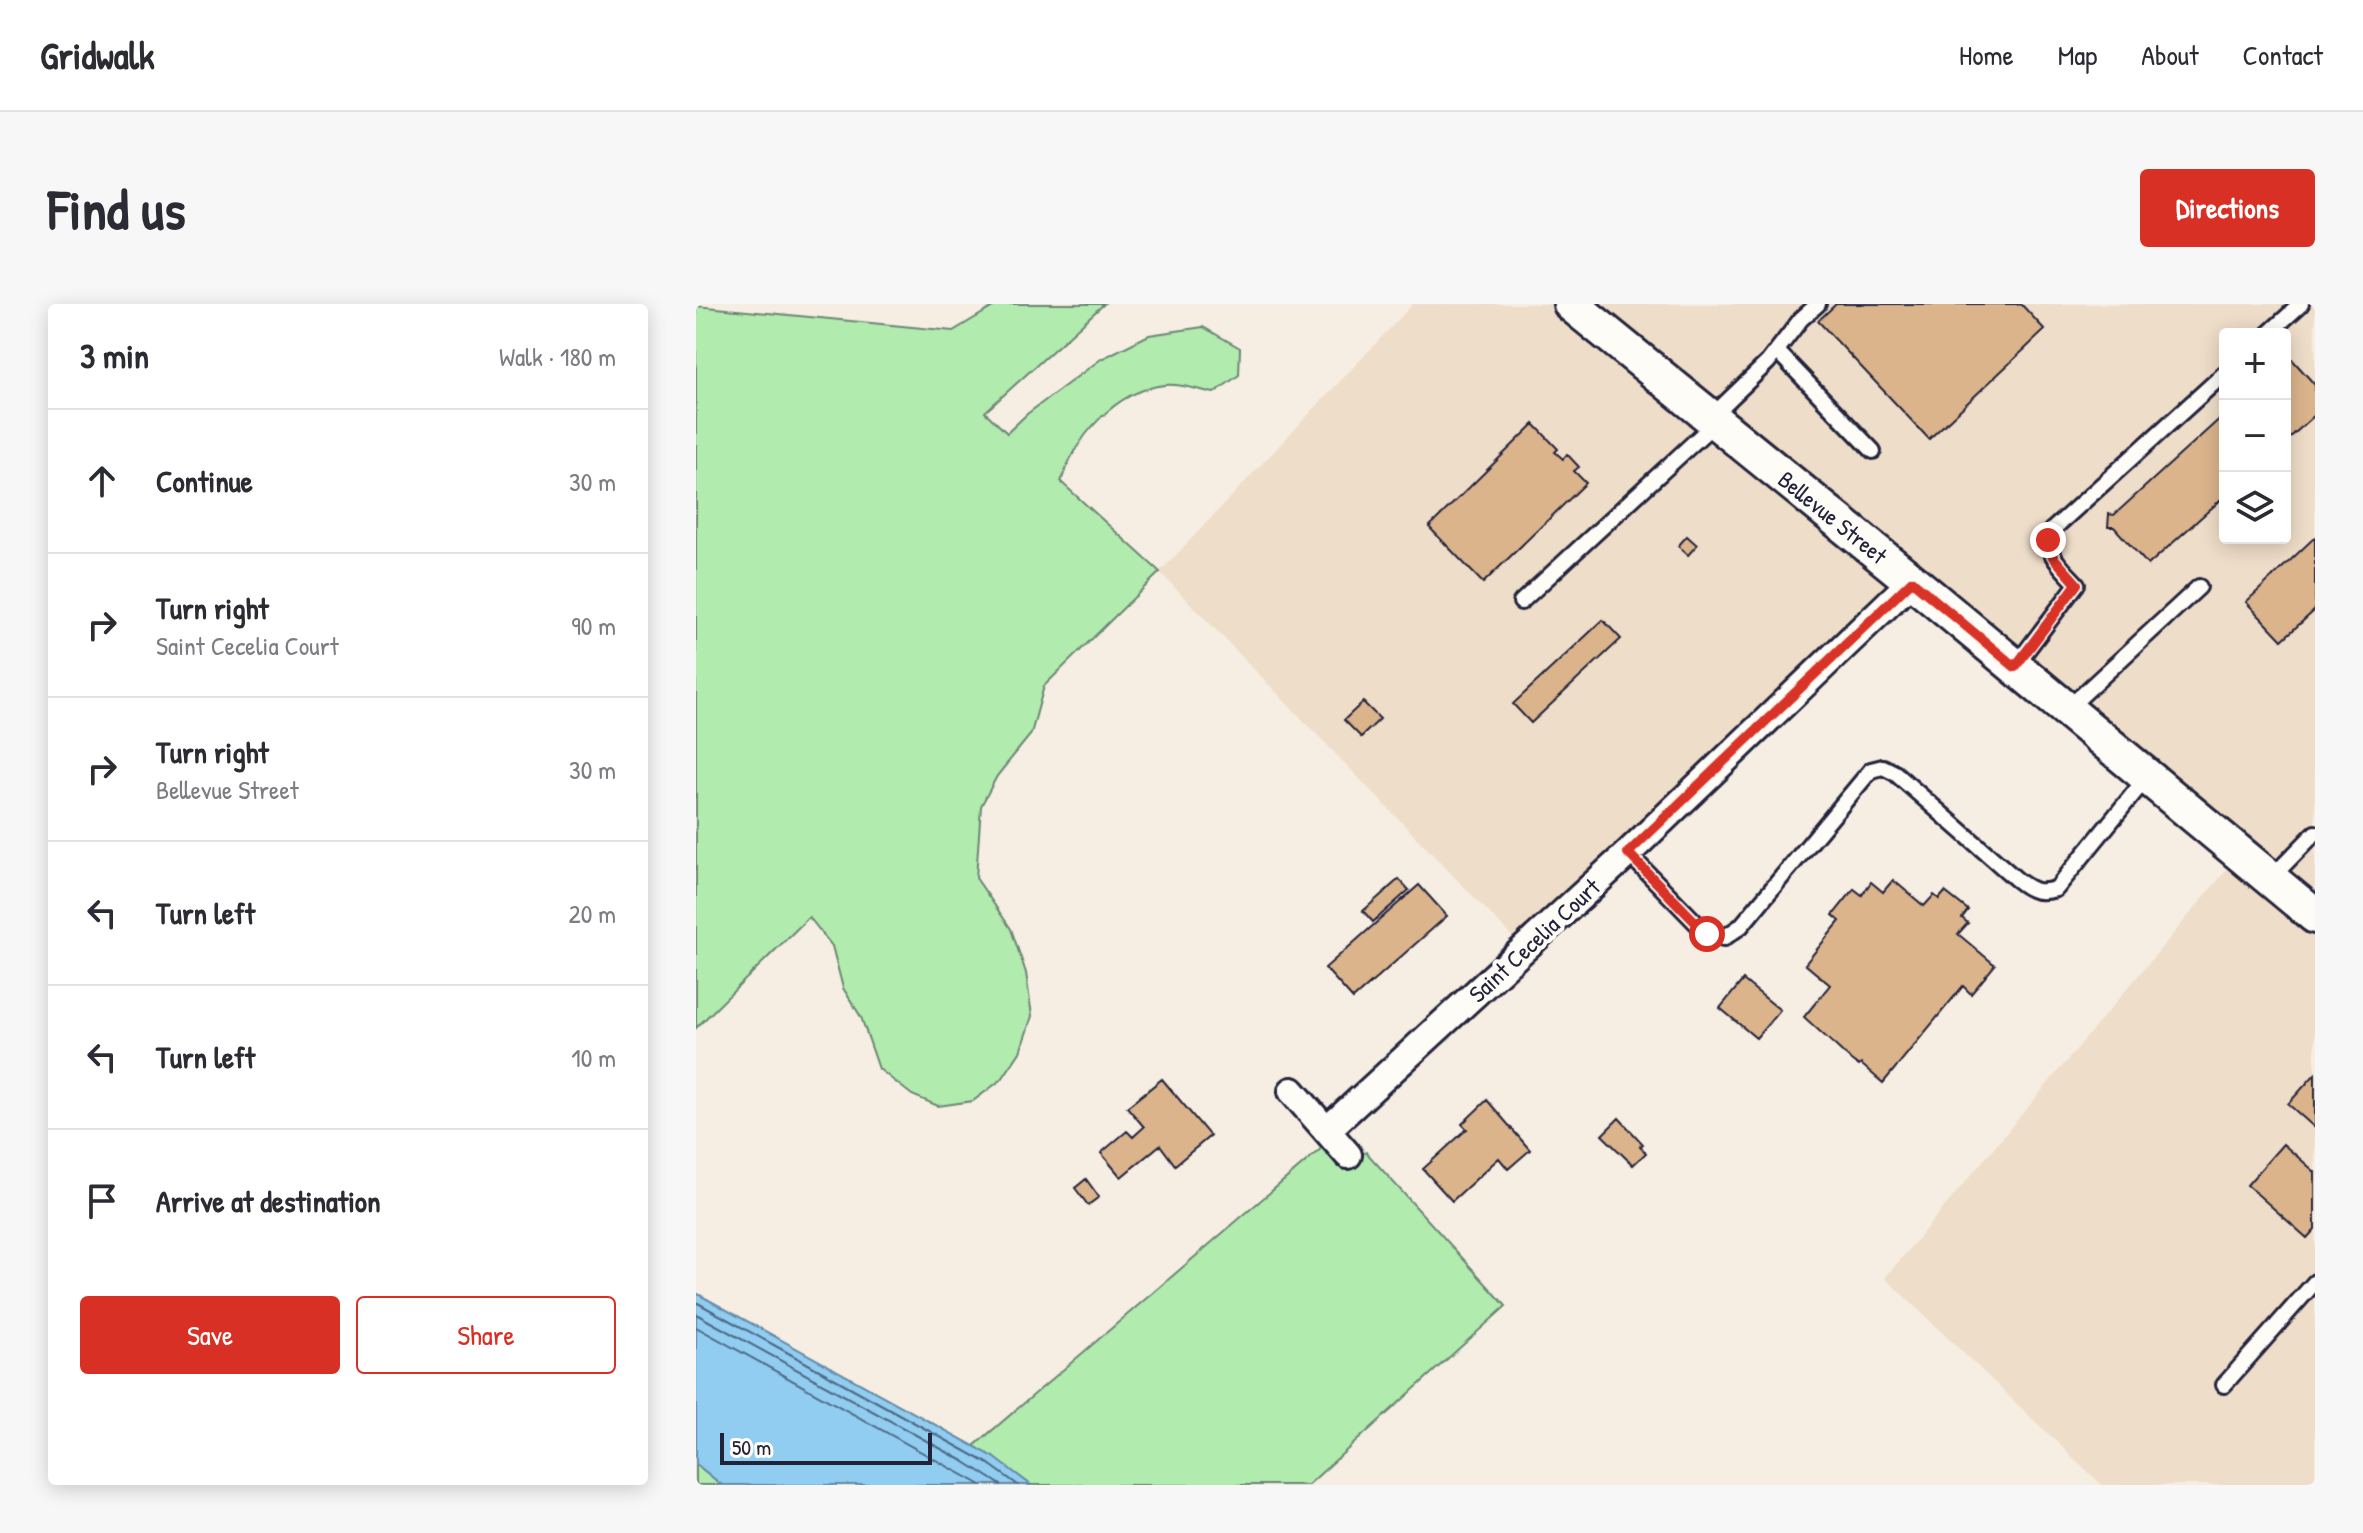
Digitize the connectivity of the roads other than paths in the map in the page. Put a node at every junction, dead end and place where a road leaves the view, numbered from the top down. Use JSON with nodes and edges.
{"nodes":[{"id":1,"x":1571,"y":304,"type":"edge"},
{"id":2,"x":1818,"y":304,"type":"edge"},
{"id":3,"x":2301,"y":304,"type":"edge"},
{"id":4,"x":2275,"y":328,"type":"edge"},
{"id":5,"x":1777,"y":351,"type":"junction"},
{"id":6,"x":2219,"y":378,"type":"edge"},
{"id":7,"x":1713,"y":420,"type":"junction"},
{"id":8,"x":1873,"y":451,"type":"dead end"},
{"id":9,"x":1912,"y":581,"type":"junction"},
{"id":10,"x":2199,"y":587,"type":"dead end"},
{"id":11,"x":1521,"y":602,"type":"dead end"},
{"id":12,"x":2015,"y":667,"type":"junction"},
{"id":13,"x":2066,"y":710,"type":"junction"},
{"id":14,"x":2147,"y":777,"type":"junction"},
{"id":15,"x":2315,"y":833,"type":"edge"},
{"id":16,"x":1628,"y":853,"type":"junction"},
{"id":17,"x":2270,"y":879,"type":"junction"},
{"id":18,"x":2315,"y":916,"type":"edge"},
{"id":19,"x":1292,"y":1091,"type":"dead end"},
{"id":20,"x":1327,"y":1130,"type":"junction"},
{"id":21,"x":1348,"y":1155,"type":"dead end"},
{"id":22,"x":2315,"y":1282,"type":"edge"},
{"id":23,"x":2224,"y":1385,"type":"dead end"}],
"edges":[{"from":1,"to":7,"type":"street","name":"Bellevue Street"},
{"from":2,"to":5,"type":"lane"},
{"from":3,"to":4,"type":"lane"},
{"from":5,"to":7,"type":"lane"},
{"from":5,"to":8,"type":"lane"},
{"from":6,"to":12,"type":"lane"},
{"from":7,"to":9,"type":"street","name":"Bellevue Street"},
{"from":7,"to":11,"type":"lane"},
{"from":9,"to":12,"type":"street","name":"Bellevue Street"},
{"from":9,"to":16,"type":"street","name":"Saint Cecelia Court"},
{"from":10,"to":13,"type":"lane"},
{"from":12,"to":13,"type":"street","name":"Bellevue Street"},
{"from":13,"to":14,"type":"street","name":"Bellevue Street"},
{"from":14,"to":16,"type":"lane"},
{"from":14,"to":17,"type":"street","name":"Bellevue Street"},
{"from":15,"to":17,"type":"lane"},
{"from":16,"to":20,"type":"street","name":"Saint Cecelia Court"},
{"from":17,"to":18,"type":"street","name":"Bellevue Street"},
{"from":19,"to":20,"type":"street"},
{"from":20,"to":21,"type":"street"},
{"from":22,"to":23,"type":"lane"}]}
